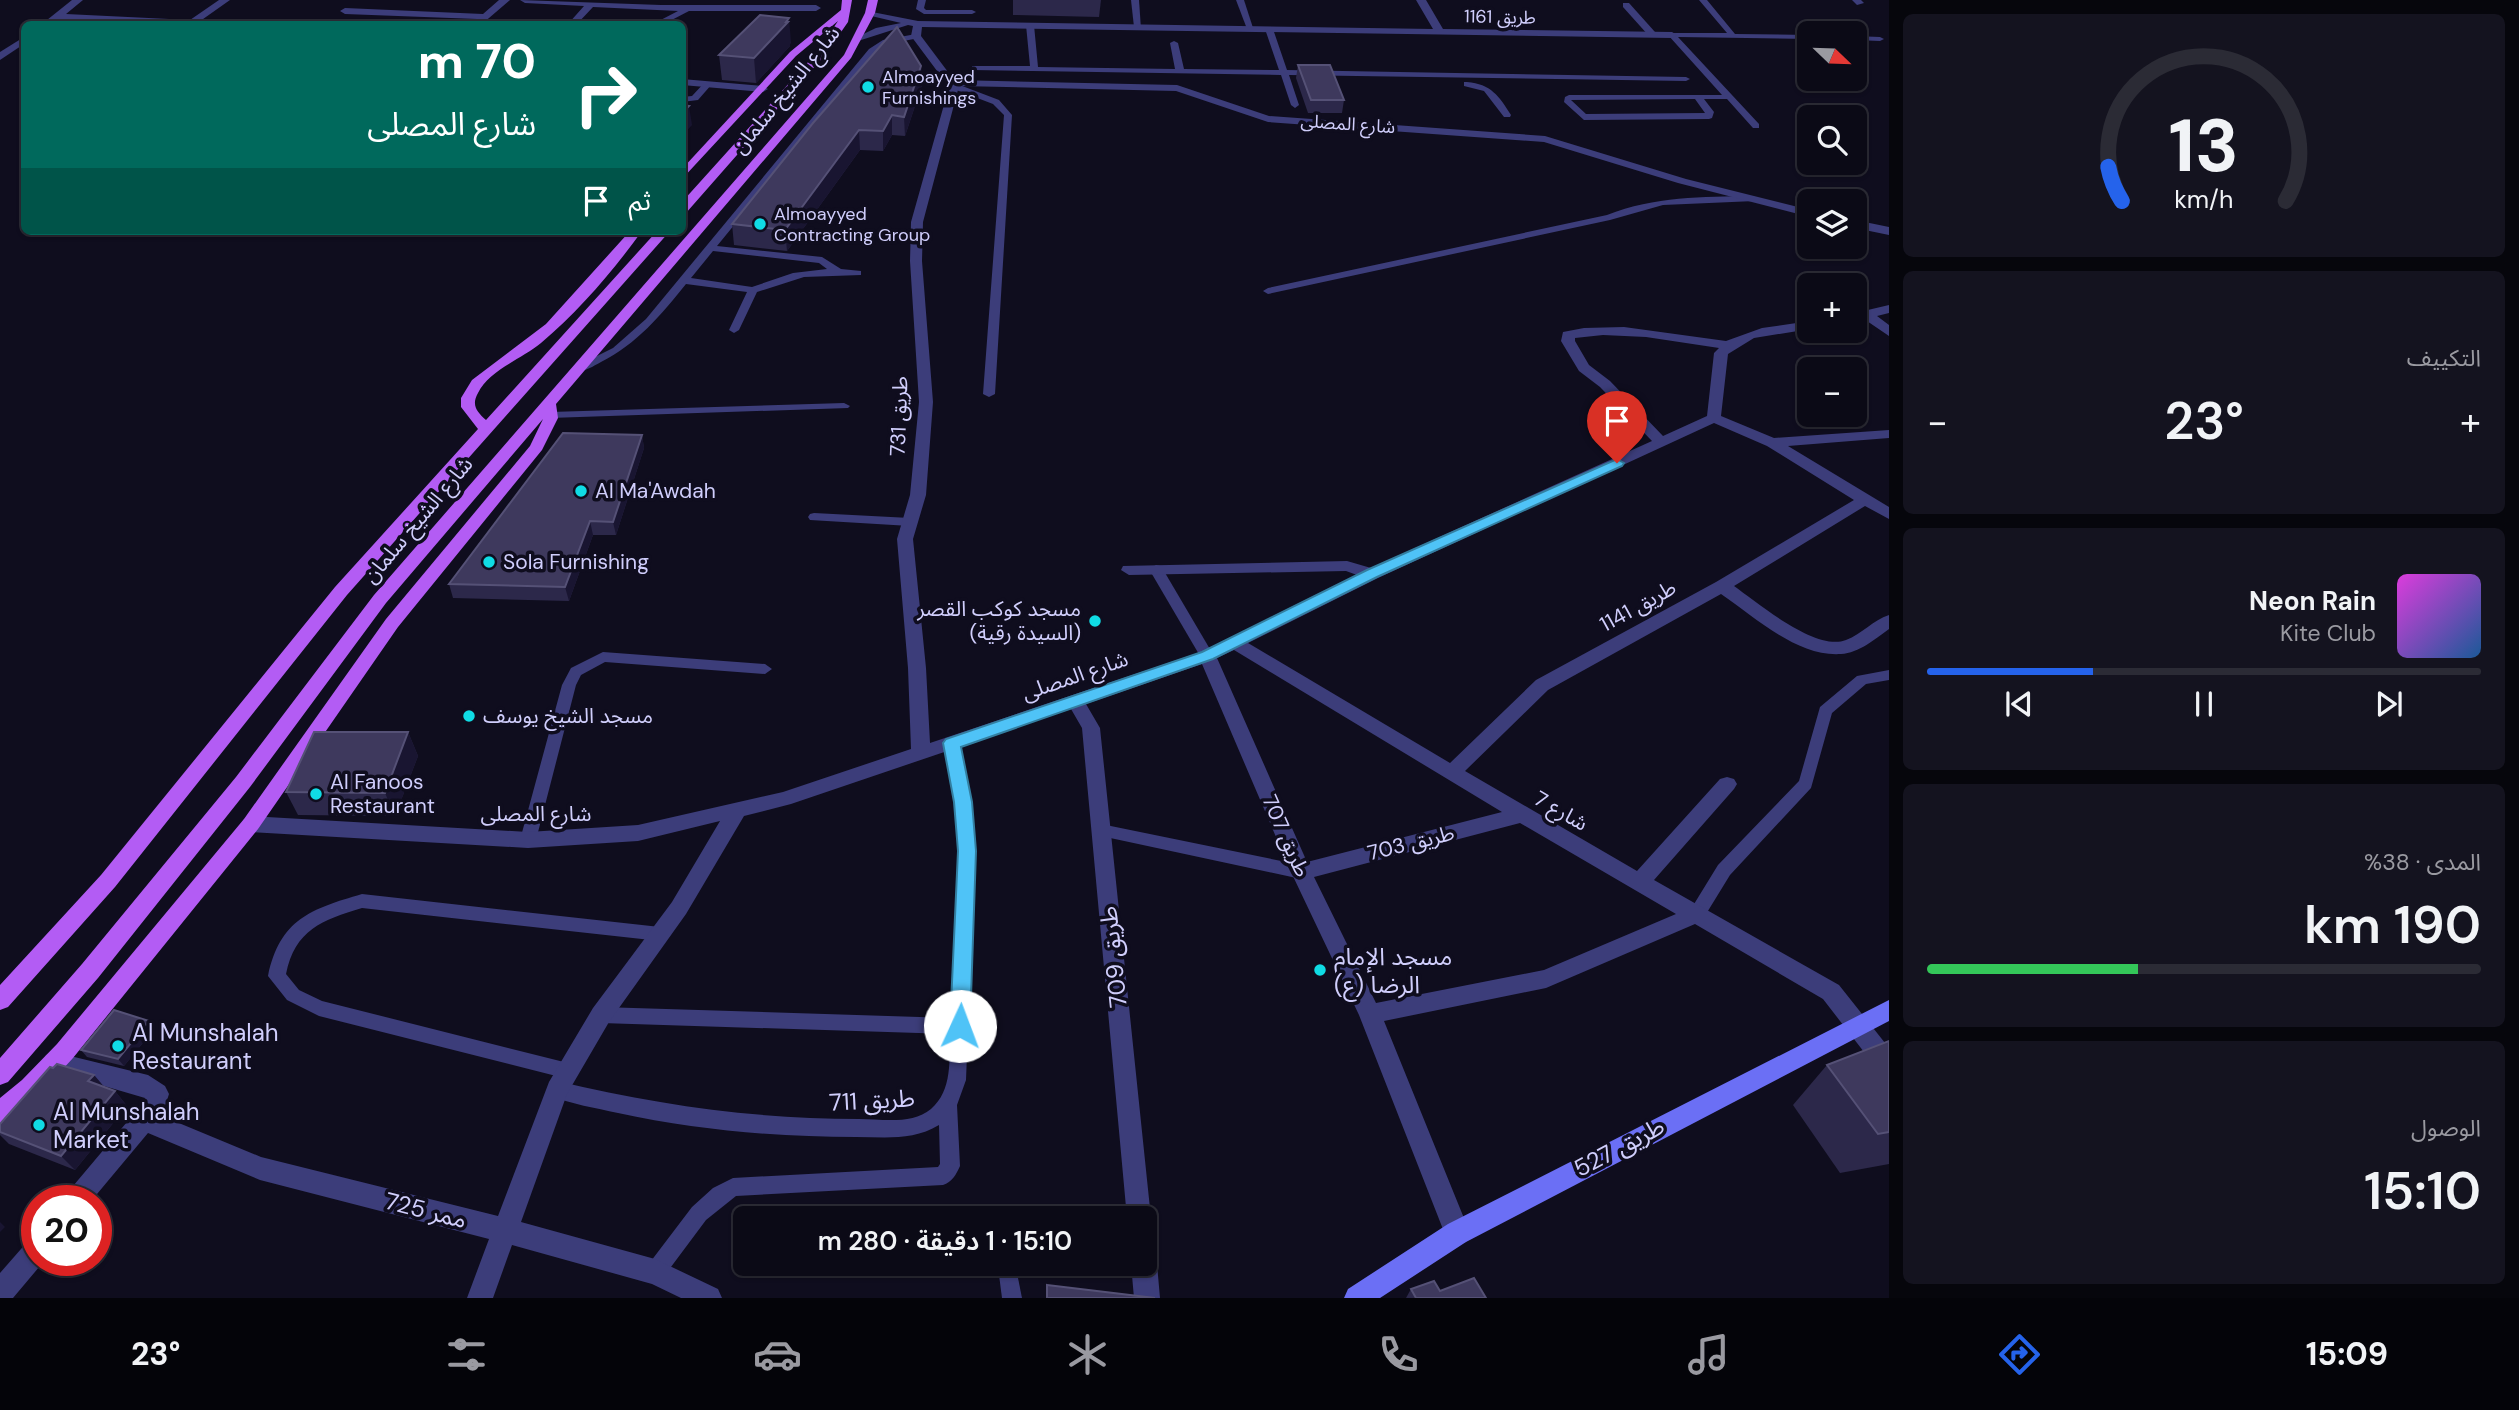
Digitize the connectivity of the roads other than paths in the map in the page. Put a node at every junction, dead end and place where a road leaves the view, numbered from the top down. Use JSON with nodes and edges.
{"nodes":[{"id":1,"x":78,"y":0,"type":"edge"},
{"id":2,"x":225,"y":0,"type":"edge"},
{"id":3,"x":505,"y":0,"type":"edge"},
{"id":4,"x":526,"y":0,"type":"edge"},
{"id":5,"x":706,"y":0,"type":"edge"},
{"id":6,"x":884,"y":0,"type":"edge"},
{"id":7,"x":922,"y":0,"type":"edge"},
{"id":8,"x":972,"y":0,"type":"edge"},
{"id":9,"x":1135,"y":0,"type":"edge"},
{"id":10,"x":1240,"y":0,"type":"edge"},
{"id":11,"x":1421,"y":0,"type":"edge"},
{"id":12,"x":1703,"y":0,"type":"edge"},
{"id":13,"x":590,"y":5,"type":"junction"},
{"id":14,"x":846,"y":5,"type":"edge"},
{"id":15,"x":1626,"y":5,"type":"dead end"},
{"id":16,"x":872,"y":6,"type":"edge"},
{"id":17,"x":816,"y":8,"type":"dead end"},
{"id":18,"x":691,"y":9,"type":"junction"},
{"id":19,"x":345,"y":11,"type":"dead end"},
{"id":20,"x":972,"y":12,"type":"junction"},
{"id":21,"x":58,"y":16,"type":"junction"},
{"id":22,"x":50,"y":21,"type":"edge"},
{"id":23,"x":141,"y":21,"type":"edge"},
{"id":24,"x":195,"y":21,"type":"edge"},
{"id":25,"x":481,"y":21,"type":"edge"},
{"id":26,"x":575,"y":21,"type":"edge"},
{"id":27,"x":664,"y":21,"type":"edge"},
{"id":28,"x":971,"y":24,"type":"junction"},
{"id":29,"x":1030,"y":25,"type":"junction"},
{"id":30,"x":1138,"y":27,"type":"junction"},
{"id":31,"x":914,"y":28,"type":"junction"},
{"id":32,"x":1251,"y":29,"type":"junction"},
{"id":33,"x":1269,"y":29,"type":"junction"},
{"id":34,"x":1440,"y":32,"type":"junction"},
{"id":35,"x":1652,"y":34,"type":"junction"},
{"id":36,"x":1672,"y":35,"type":"junction"},
{"id":37,"x":1733,"y":36,"type":"junction"},
{"id":38,"x":1797,"y":37,"type":"edge"},
{"id":39,"x":1867,"y":38,"type":"edge"},
{"id":40,"x":1880,"y":39,"type":"dead end"},
{"id":41,"x":858,"y":40,"type":"junction"},
{"id":42,"x":21,"y":42,"type":"edge"},
{"id":43,"x":1174,"y":43,"type":"dead end"},
{"id":44,"x":0,"y":57,"type":"edge"},
{"id":45,"x":975,"y":68,"type":"dead end"},
{"id":46,"x":1034,"y":69,"type":"junction"},
{"id":47,"x":1180,"y":71,"type":"junction"},
{"id":48,"x":1283,"y":73,"type":"junction"},
{"id":49,"x":1408,"y":75,"type":"junction"},
{"id":50,"x":1601,"y":79,"type":"junction"},
{"id":51,"x":1686,"y":79,"type":"dead end"},
{"id":52,"x":686,"y":82,"type":"edge"},
{"id":53,"x":953,"y":84,"type":"junction"},
{"id":54,"x":708,"y":85,"type":"junction"},
{"id":55,"x":763,"y":89,"type":"junction"},
{"id":56,"x":1615,"y":97,"type":"junction"},
{"id":57,"x":1698,"y":97,"type":"junction"},
{"id":58,"x":1728,"y":97,"type":"junction"},
{"id":59,"x":686,"y":99,"type":"edge"},
{"id":60,"x":1295,"y":106,"type":"dead end"},
{"id":61,"x":1507,"y":114,"type":"dead end"},
{"id":62,"x":1756,"y":126,"type":"dead end"},
{"id":63,"x":686,"y":172,"type":"edge"},
{"id":64,"x":1752,"y":199,"type":"junction"},
{"id":65,"x":686,"y":206,"type":"edge"},
{"id":66,"x":1797,"y":211,"type":"edge"},
{"id":67,"x":1867,"y":227,"type":"edge"},
{"id":68,"x":1889,"y":231,"type":"edge"},
{"id":69,"x":632,"y":235,"type":"edge"},
{"id":70,"x":660,"y":235,"type":"edge"},
{"id":71,"x":710,"y":248,"type":"junction"},
{"id":72,"x":837,"y":271,"type":"junction"},
{"id":73,"x":857,"y":273,"type":"dead end"},
{"id":74,"x":683,"y":281,"type":"junction"},
{"id":75,"x":754,"y":290,"type":"junction"},
{"id":76,"x":1268,"y":290,"type":"dead end"},
{"id":77,"x":1889,"y":309,"type":"edge"},
{"id":78,"x":1867,"y":314,"type":"edge"},
{"id":79,"x":1867,"y":319,"type":"edge"},
{"id":80,"x":1797,"y":327,"type":"edge"},
{"id":81,"x":734,"y":330,"type":"dead end"},
{"id":82,"x":1889,"y":332,"type":"edge"},
{"id":83,"x":1727,"y":345,"type":"junction"},
{"id":84,"x":579,"y":369,"type":"junction"},
{"id":85,"x":989,"y":394,"type":"dead end"},
{"id":86,"x":844,"y":406,"type":"dead end"},
{"id":87,"x":550,"y":409,"type":"junction"},
{"id":88,"x":1714,"y":418,"type":"junction"},
{"id":89,"x":486,"y":428,"type":"junction"},
{"id":90,"x":1889,"y":434,"type":"edge"},
{"id":91,"x":1662,"y":443,"type":"junction"},
{"id":92,"x":1772,"y":443,"type":"junction"},
{"id":93,"x":1864,"y":500,"type":"junction"},
{"id":94,"x":1889,"y":514,"type":"edge"},
{"id":95,"x":814,"y":517,"type":"dead end"},
{"id":96,"x":910,"y":522,"type":"junction"},
{"id":97,"x":1156,"y":569,"type":"junction"},
{"id":98,"x":1129,"y":570,"type":"dead end"},
{"id":99,"x":1372,"y":573,"type":"junction"},
{"id":100,"x":1722,"y":586,"type":"junction"},
{"id":101,"x":1889,"y":621,"type":"edge"},
{"id":102,"x":1235,"y":643,"type":"junction"},
{"id":103,"x":1207,"y":656,"type":"junction"},
{"id":104,"x":765,"y":669,"type":"dead end"},
{"id":105,"x":1889,"y":676,"type":"edge"},
{"id":106,"x":1075,"y":700,"type":"junction"},
{"id":107,"x":952,"y":743,"type":"junction"},
{"id":108,"x":921,"y":754,"type":"junction"},
{"id":109,"x":1451,"y":773,"type":"junction"},
{"id":110,"x":1727,"y":784,"type":"dead end"},
{"id":111,"x":737,"y":811,"type":"junction"},
{"id":112,"x":1522,"y":815,"type":"junction"},
{"id":113,"x":251,"y":824,"type":"junction"},
{"id":114,"x":1101,"y":830,"type":"junction"},
{"id":115,"x":528,"y":840,"type":"junction"},
{"id":116,"x":1301,"y":872,"type":"junction"},
{"id":117,"x":1640,"y":882,"type":"junction"},
{"id":118,"x":1697,"y":914,"type":"junction"},
{"id":119,"x":660,"y":934,"type":"junction"},
{"id":120,"x":0,"y":1000,"type":"edge"},
{"id":121,"x":1889,"y":1010,"type":"edge"},
{"id":122,"x":1370,"y":1014,"type":"junction"},
{"id":123,"x":601,"y":1015,"type":"junction"},
{"id":124,"x":1859,"y":1025,"type":"junction"},
{"id":125,"x":960,"y":1026,"type":"junction"},
{"id":126,"x":54,"y":1062,"type":"junction"},
{"id":127,"x":1889,"y":1067,"type":"edge"},
{"id":128,"x":0,"y":1075,"type":"edge"},
{"id":129,"x":562,"y":1081,"type":"junction"},
{"id":130,"x":948,"y":1105,"type":"junction"},
{"id":131,"x":0,"y":1113,"type":"edge"},
{"id":132,"x":144,"y":1120,"type":"junction"},
{"id":133,"x":90,"y":1185,"type":"edge"},
{"id":134,"x":1138,"y":1206,"type":"edge"},
{"id":135,"x":504,"y":1230,"type":"junction"},
{"id":136,"x":1457,"y":1233,"type":"junction"},
{"id":137,"x":21,"y":1269,"type":"edge"},
{"id":138,"x":655,"y":1272,"type":"junction"},
{"id":139,"x":1009,"y":1276,"type":"edge"},
{"id":140,"x":1145,"y":1276,"type":"edge"},
{"id":141,"x":0,"y":1293,"type":"edge"},
{"id":142,"x":480,"y":1298,"type":"edge"},
{"id":143,"x":709,"y":1298,"type":"edge"},
{"id":144,"x":1012,"y":1298,"type":"edge"},
{"id":145,"x":1147,"y":1298,"type":"edge"},
{"id":146,"x":1357,"y":1298,"type":"edge"}],
"edges":[{"from":1,"to":21,"type":"street"},
{"from":2,"to":24,"type":"street"},
{"from":3,"to":25,"type":"street"},
{"from":4,"to":13,"type":"street"},
{"from":5,"to":18,"type":"street"},
{"from":6,"to":16,"type":"main road"},
{"from":7,"to":20,"type":"lane"},
{"from":8,"to":20,"type":"lane"},
{"from":9,"to":30,"type":"lane"},
{"from":10,"to":32,"type":"lane"},
{"from":11,"to":34,"type":"street"},
{"from":12,"to":37,"type":"lane"},
{"from":13,"to":18,"type":"street"},
{"from":13,"to":26,"type":"street"},
{"from":14,"to":55,"type":"main road"},
{"from":14,"to":65,"type":"main road","name":"شارع الشيخ سلمان"},
{"from":15,"to":35,"type":"lane"},
{"from":16,"to":31,"type":"street","name":"طريق 1161"},
{"from":16,"to":41,"type":"main road","name":"شارع الشيخ سلمان"},
{"from":17,"to":18,"type":"street"},
{"from":18,"to":27,"type":"street"},
{"from":19,"to":25,"type":"street"},
{"from":20,"to":28,"type":"lane"},
{"from":21,"to":22,"type":"street"},
{"from":21,"to":23,"type":"street"},
{"from":28,"to":29,"type":"street","name":"طريق 1161"},
{"from":28,"to":31,"type":"street","name":"طريق 1161"},
{"from":29,"to":30,"type":"street","name":"طريق 1161"},
{"from":29,"to":46,"type":"lane"},
{"from":30,"to":32,"type":"street","name":"طريق 1161"},
{"from":31,"to":41,"type":"street","name":"طريق 1161"},
{"from":31,"to":53,"type":"street"},
{"from":31,"to":71,"type":"lane"},
{"from":32,"to":33,"type":"street","name":"طريق 1161"},
{"from":33,"to":34,"type":"street","name":"طريق 1161"},
{"from":33,"to":48,"type":"lane"},
{"from":34,"to":35,"type":"street","name":"طريق 1161"},
{"from":35,"to":36,"type":"street","name":"طريق 1161"},
{"from":36,"to":37,"type":"lane"},
{"from":36,"to":58,"type":"lane"},
{"from":37,"to":38,"type":"lane"},
{"from":39,"to":40,"type":"lane"},
{"from":41,"to":84,"type":"main road","name":"شارع الشيخ سلمان"},
{"from":42,"to":44,"type":"street"},
{"from":43,"to":47,"type":"lane"},
{"from":45,"to":46,"type":"lane"},
{"from":46,"to":47,"type":"lane"},
{"from":47,"to":48,"type":"lane"},
{"from":48,"to":49,"type":"lane"},
{"from":48,"to":60,"type":"lane"},
{"from":49,"to":50,"type":"lane"},
{"from":49,"to":61,"type":"lane"},
{"from":50,"to":51,"type":"lane"},
{"from":50,"to":56,"type":"lane"},
{"from":52,"to":54,"type":"street"},
{"from":53,"to":64,"type":"street","name":"شارع المصلى"},
{"from":53,"to":85,"type":"lane"},
{"from":53,"to":96,"type":"street","name":"طريق 731"},
{"from":54,"to":55,"type":"street"},
{"from":54,"to":59,"type":"lane"},
{"from":55,"to":63,"type":"main road"},
{"from":56,"to":57,"type":"lane"},
{"from":56,"to":57,"type":"lane"},
{"from":57,"to":58,"type":"lane"},
{"from":58,"to":62,"type":"lane"},
{"from":64,"to":66,"type":"street","name":"شارع المصلى"},
{"from":64,"to":76,"type":"lane"},
{"from":67,"to":68,"type":"street"},
{"from":69,"to":89,"type":"main road"},
{"from":70,"to":89,"type":"main road","name":"شارع الشيخ سلمان"},
{"from":71,"to":72,"type":"lane"},
{"from":71,"to":74,"type":"lane"},
{"from":72,"to":73,"type":"lane"},
{"from":72,"to":75,"type":"lane"},
{"from":74,"to":75,"type":"lane"},
{"from":74,"to":84,"type":"lane"},
{"from":75,"to":81,"type":"lane"},
{"from":77,"to":78,"type":"street"},
{"from":79,"to":82,"type":"street"},
{"from":80,"to":83,"type":"street"},
{"from":83,"to":88,"type":"street"},
{"from":83,"to":91,"type":"street"},
{"from":84,"to":87,"type":"main road","name":"شارع الشيخ سلمان"},
{"from":86,"to":87,"type":"lane"},
{"from":87,"to":113,"type":"main road"},
{"from":87,"to":128,"type":"main road","name":"شارع الشيخ سلمان"},
{"from":88,"to":91,"type":"street","name":"شارع المصلى"},
{"from":88,"to":92,"type":"street"},
{"from":89,"to":120,"type":"main road","name":"شارع الشيخ سلمان"},
{"from":90,"to":92,"type":"street"},
{"from":91,"to":99,"type":"street","name":"شارع المصلى"},
{"from":92,"to":93,"type":"street"},
{"from":93,"to":94,"type":"street"},
{"from":93,"to":100,"type":"street","name":"طريق 1141"},
{"from":95,"to":96,"type":"lane"},
{"from":96,"to":108,"type":"street","name":"طريق 731"},
{"from":97,"to":98,"type":"street"},
{"from":97,"to":99,"type":"street"},
{"from":97,"to":103,"type":"lane"},
{"from":99,"to":102,"type":"street","name":"شارع المصلى"},
{"from":100,"to":101,"type":"street"},
{"from":100,"to":109,"type":"street","name":"طريق 1141"},
{"from":102,"to":103,"type":"street","name":"شارع المصلى"},
{"from":102,"to":109,"type":"street","name":"شارع 7"},
{"from":103,"to":106,"type":"street","name":"شارع المصلى"},
{"from":103,"to":116,"type":"street","name":"طريق 707"},
{"from":104,"to":115,"type":"lane"},
{"from":105,"to":118,"type":"lane"},
{"from":106,"to":107,"type":"street","name":"شارع المصلى"},
{"from":106,"to":114,"type":"street","name":"طريق 709"},
{"from":107,"to":108,"type":"street","name":"شارع المصلى"},
{"from":107,"to":125,"type":"lane"},
{"from":108,"to":111,"type":"street","name":"شارع المصلى"},
{"from":109,"to":112,"type":"street","name":"شارع 7"},
{"from":110,"to":117,"type":"street"},
{"from":111,"to":115,"type":"street","name":"شارع المصلى"},
{"from":111,"to":119,"type":"street"},
{"from":112,"to":116,"type":"street","name":"طريق 703"},
{"from":112,"to":117,"type":"street","name":"شارع 7"},
{"from":113,"to":115,"type":"street","name":"شارع المصلى"},
{"from":113,"to":126,"type":"main road"},
{"from":114,"to":116,"type":"lane"},
{"from":114,"to":134,"type":"street","name":"طريق 709"},
{"from":116,"to":122,"type":"street","name":"طريق 707"},
{"from":117,"to":118,"type":"street","name":"شارع 7"},
{"from":118,"to":122,"type":"street"},
{"from":118,"to":124,"type":"street","name":"شارع 7"},
{"from":119,"to":123,"type":"street"},
{"from":119,"to":129,"type":"lane","name":"طريق 711"},
{"from":121,"to":124,"type":"street","name":"طريق 527"},
{"from":122,"to":136,"type":"street","name":"طريق 707"},
{"from":123,"to":125,"type":"lane"},
{"from":123,"to":129,"type":"street"},
{"from":124,"to":127,"type":"street","name":"شارع 7"},
{"from":124,"to":136,"type":"street","name":"طريق 527"},
{"from":125,"to":130,"type":"lane"},
{"from":126,"to":131,"type":"main road"},
{"from":126,"to":132,"type":"street"},
{"from":129,"to":130,"type":"lane","name":"طريق 711"},
{"from":129,"to":135,"type":"street"},
{"from":130,"to":138,"type":"lane"},
{"from":132,"to":133,"type":"street"},
{"from":132,"to":135,"type":"street","name":"ممر 725"},
{"from":135,"to":138,"type":"street","name":"ممر 725"},
{"from":135,"to":142,"type":"street"},
{"from":136,"to":146,"type":"street","name":"طريق 527"},
{"from":137,"to":141,"type":"street"},
{"from":138,"to":143,"type":"street","name":"ممر 725"},
{"from":139,"to":144,"type":"lane"},
{"from":140,"to":145,"type":"street"}]}
